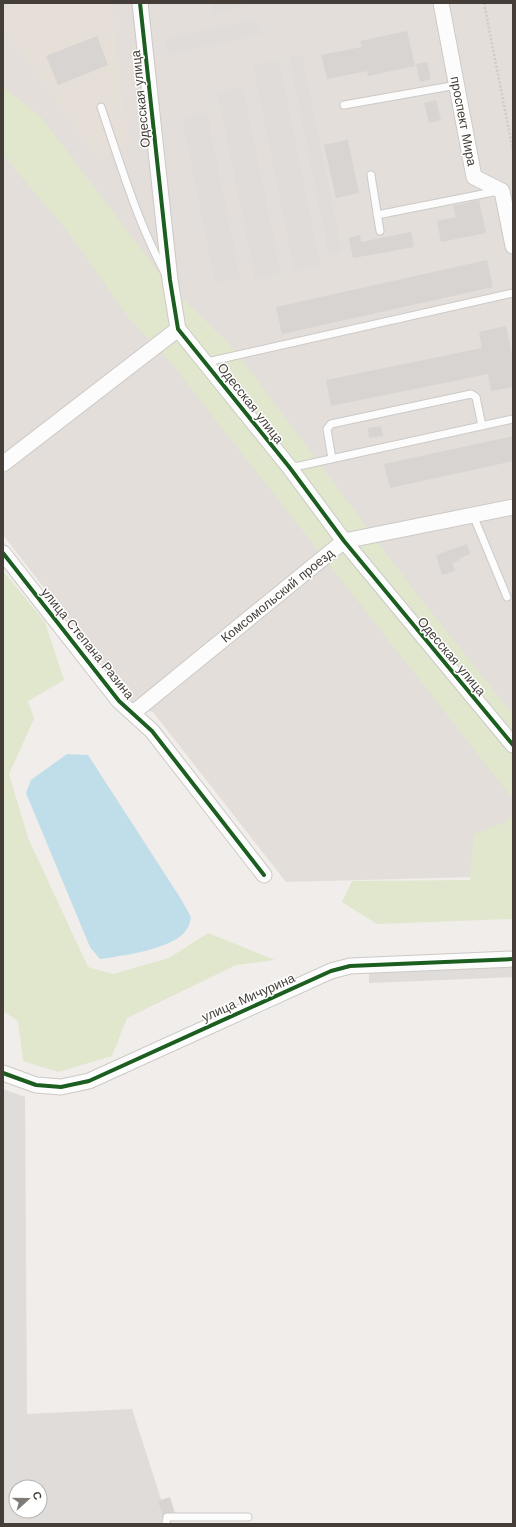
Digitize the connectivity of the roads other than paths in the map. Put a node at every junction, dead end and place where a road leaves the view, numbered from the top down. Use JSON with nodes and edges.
{"nodes":[{"id":1,"x":140,"y":3,"type":"edge"},
{"id":2,"x":441,"y":3,"type":"edge"},
{"id":3,"x":457,"y":85,"type":"junction"},
{"id":4,"x":344,"y":105,"type":"dead end"},
{"id":5,"x":101,"y":107,"type":"dead end"},
{"id":6,"x":370,"y":175,"type":"dead end"},
{"id":7,"x":508,"y":190,"type":"edge"},
{"id":8,"x":378,"y":215,"type":"junction"},
{"id":9,"x":380,"y":231,"type":"dead end"},
{"id":10,"x":513,"y":246,"type":"edge"},
{"id":11,"x":170,"y":280,"type":"junction"},
{"id":12,"x":513,"y":293,"type":"edge"},
{"id":13,"x":178,"y":329,"type":"junction"},
{"id":14,"x":206,"y":362,"type":"junction"},
{"id":15,"x":513,"y":419,"type":"edge"},
{"id":16,"x":482,"y":426,"type":"junction"},
{"id":17,"x":332,"y":459,"type":"junction"},
{"id":18,"x":3,"y":464,"type":"edge"},
{"id":19,"x":290,"y":468,"type":"junction"},
{"id":20,"x":513,"y":507,"type":"edge"},
{"id":21,"x":473,"y":515,"type":"junction"},
{"id":22,"x":344,"y":540,"type":"junction"},
{"id":23,"x":3,"y":553,"type":"edge"},
{"id":24,"x":507,"y":597,"type":"dead end"},
{"id":25,"x":133,"y":713,"type":"junction"},
{"id":26,"x":513,"y":745,"type":"edge"},
{"id":27,"x":264,"y":875,"type":"dead end"},
{"id":28,"x":513,"y":959,"type":"edge"},
{"id":29,"x":3,"y":1072,"type":"edge"},
{"id":30,"x":248,"y":1517,"type":"dead end"},
{"id":31,"x":166,"y":1524,"type":"edge"}],
"edges":[{"from":1,"to":11,"type":"street","name":"Одесская улица"},
{"from":2,"to":3,"type":"street","name":"проспект Мира"},
{"from":3,"to":4,"type":"lane"},
{"from":3,"to":7,"type":"street","name":"проспект Мира"},
{"from":5,"to":11,"type":"lane"},
{"from":6,"to":8,"type":"lane"},
{"from":7,"to":8,"type":"lane"},
{"from":7,"to":10,"type":"street"},
{"from":8,"to":9,"type":"lane"},
{"from":11,"to":13,"type":"street","name":"Одесская улица"},
{"from":12,"to":14,"type":"lane"},
{"from":13,"to":14,"type":"street","name":"Одесская улица"},
{"from":13,"to":18,"type":"street"},
{"from":14,"to":19,"type":"street","name":"Одесская улица"},
{"from":15,"to":16,"type":"lane"},
{"from":16,"to":17,"type":"lane"},
{"from":16,"to":17,"type":"lane"},
{"from":17,"to":19,"type":"lane"},
{"from":19,"to":22,"type":"street","name":"Одесская улица"},
{"from":20,"to":21,"type":"street","name":"Комсомольский проезд"},
{"from":21,"to":22,"type":"street","name":"Комсомольский проезд"},
{"from":21,"to":24,"type":"lane"},
{"from":22,"to":25,"type":"street","name":"Комсомольский проезд"},
{"from":22,"to":26,"type":"street","name":"Одесская улица"},
{"from":23,"to":25,"type":"street","name":"улица Степана Разина"},
{"from":25,"to":27,"type":"street","name":"улица Степана Разина"},
{"from":28,"to":29,"type":"street","name":"улица Мичурина"},
{"from":30,"to":31,"type":"lane"}]}
